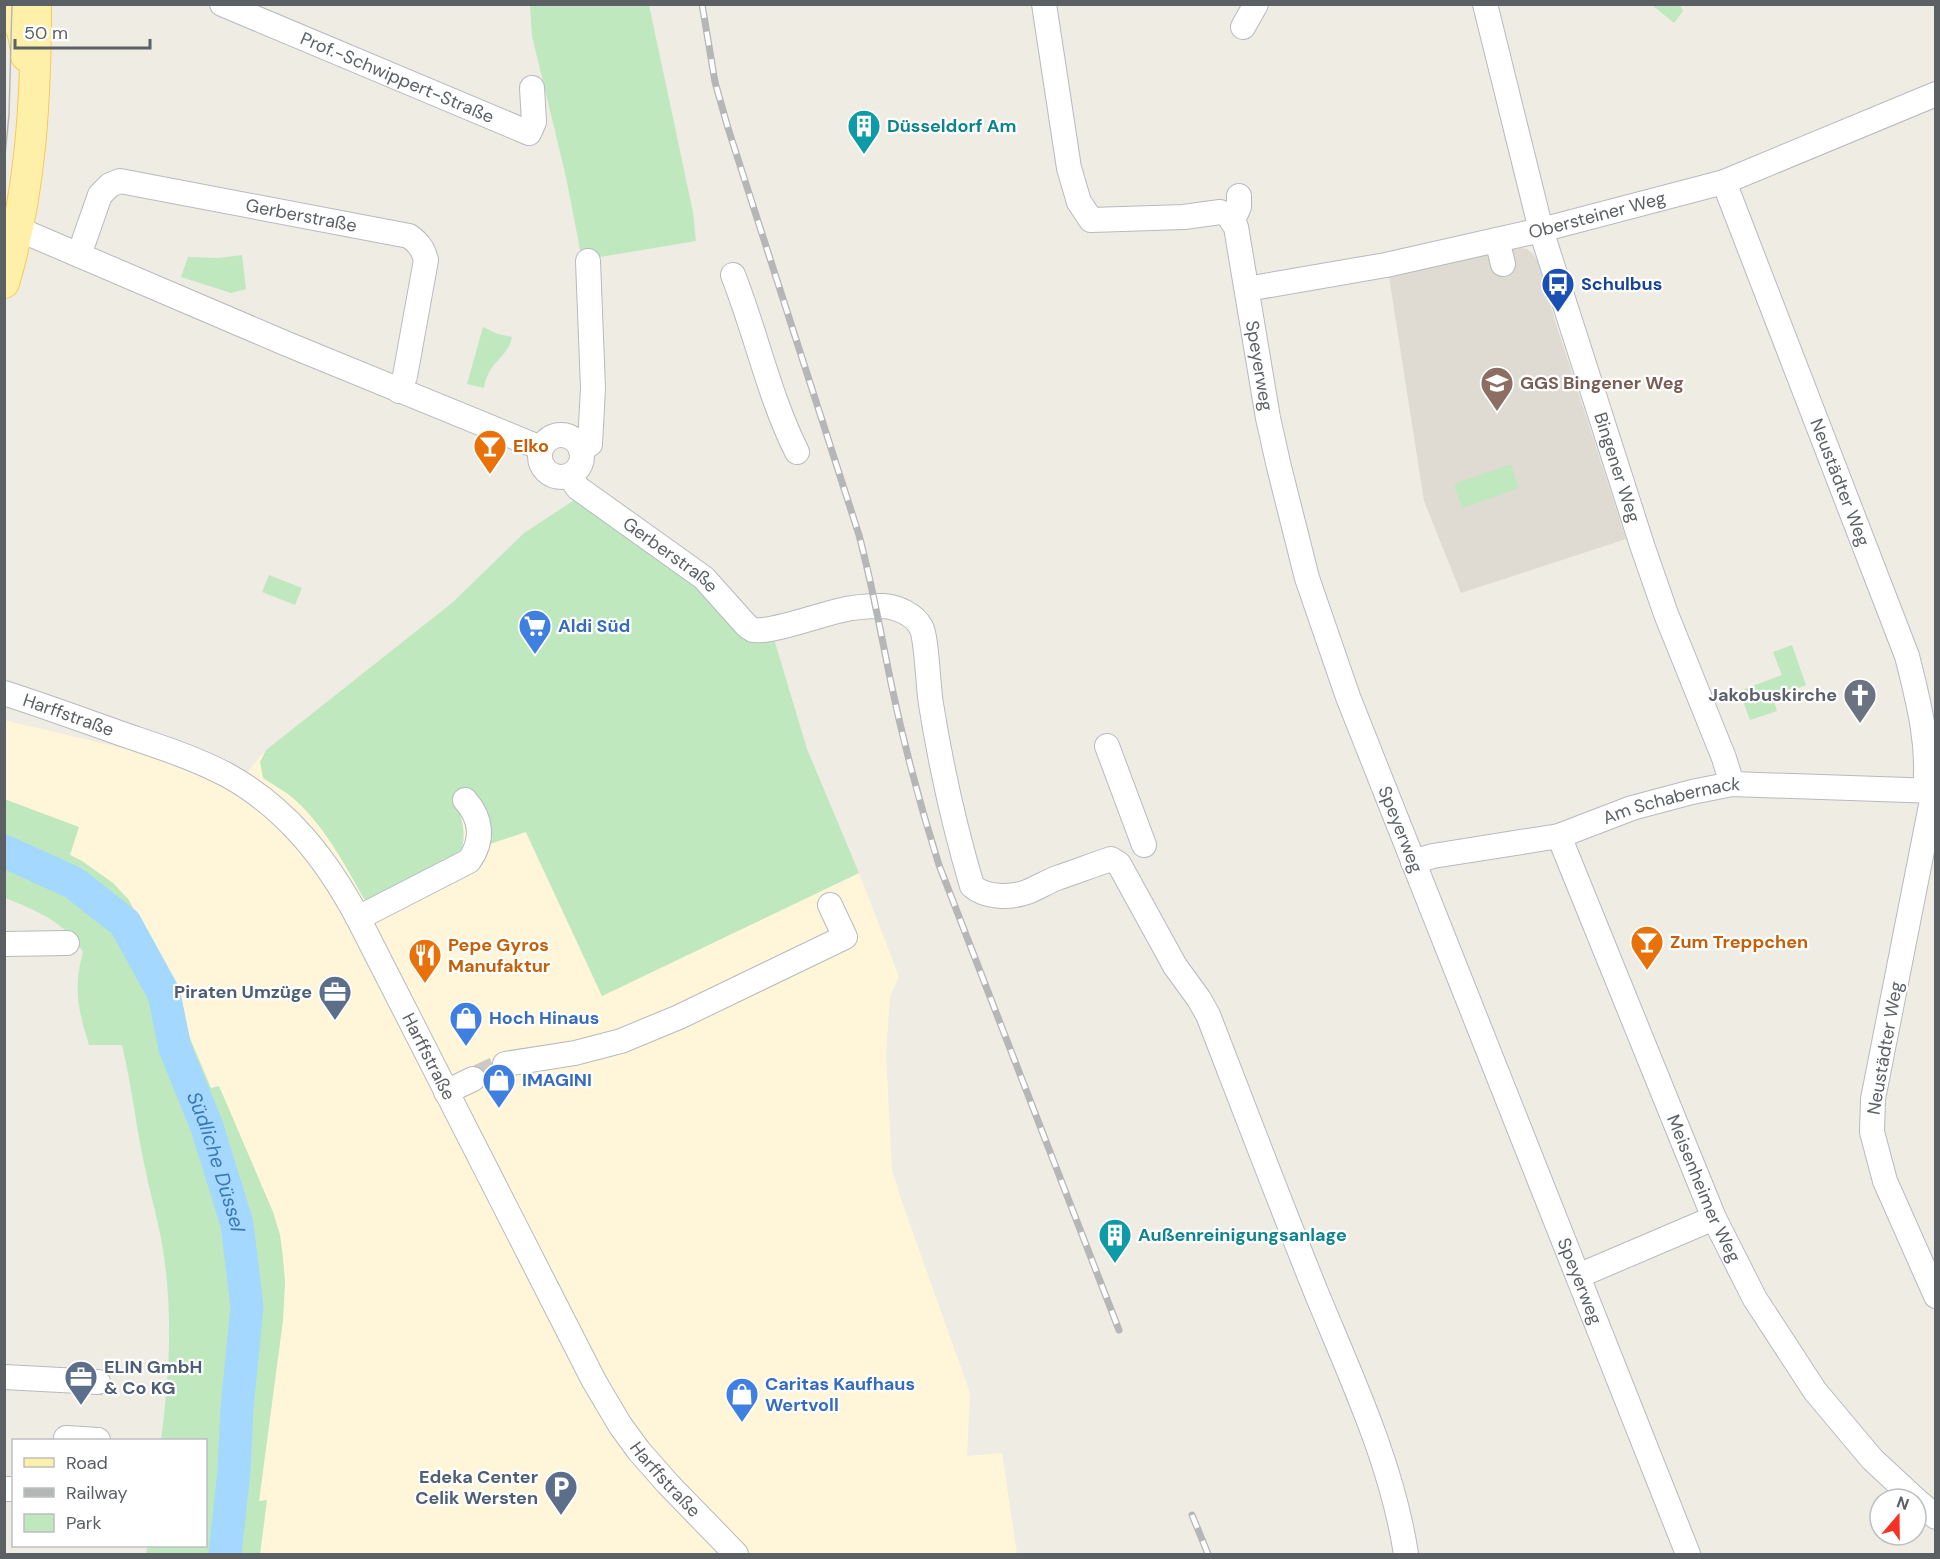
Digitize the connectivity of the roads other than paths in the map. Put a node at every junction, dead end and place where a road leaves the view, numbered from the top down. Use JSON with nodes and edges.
{"nodes":[{"id":1,"x":36,"y":4,"type":"edge"},
{"id":2,"x":222,"y":4,"type":"edge"},
{"id":3,"x":1044,"y":4,"type":"edge"},
{"id":4,"x":1256,"y":4,"type":"edge"},
{"id":5,"x":1485,"y":4,"type":"edge"},
{"id":6,"x":4,"y":14,"type":"edge"},
{"id":7,"x":1243,"y":27,"type":"dead end"},
{"id":8,"x":36,"y":80,"type":"junction"},
{"id":9,"x":532,"y":88,"type":"dead end"},
{"id":10,"x":1933,"y":102,"type":"edge"},
{"id":11,"x":1724,"y":182,"type":"junction"},
{"id":12,"x":1239,"y":196,"type":"dead end"},
{"id":13,"x":1233,"y":220,"type":"junction"},
{"id":14,"x":11,"y":228,"type":"edge"},
{"id":15,"x":1541,"y":230,"type":"junction"},
{"id":16,"x":1497,"y":240,"type":"junction"},
{"id":17,"x":79,"y":255,"type":"junction"},
{"id":18,"x":588,"y":261,"type":"dead end"},
{"id":19,"x":1503,"y":264,"type":"dead end"},
{"id":20,"x":733,"y":275,"type":"dead end"},
{"id":21,"x":4,"y":283,"type":"edge"},
{"id":22,"x":1247,"y":289,"type":"junction"},
{"id":23,"x":399,"y":390,"type":"junction"},
{"id":24,"x":541,"y":448,"type":"junction"},
{"id":25,"x":581,"y":450,"type":"junction"},
{"id":26,"x":797,"y":452,"type":"dead end"},
{"id":27,"x":569,"y":476,"type":"junction"},
{"id":28,"x":4,"y":693,"type":"edge"},
{"id":29,"x":1107,"y":746,"type":"dead end"},
{"id":30,"x":1732,"y":784,"type":"junction"},
{"id":31,"x":1932,"y":790,"type":"edge"},
{"id":32,"x":465,"y":800,"type":"dead end"},
{"id":33,"x":1558,"y":836,"type":"junction"},
{"id":34,"x":1112,"y":859,"type":"junction"},
{"id":35,"x":1413,"y":862,"type":"junction"},
{"id":36,"x":830,"y":905,"type":"dead end"},
{"id":37,"x":358,"y":918,"type":"junction"},
{"id":38,"x":67,"y":943,"type":"dead end"},
{"id":39,"x":4,"y":944,"type":"edge"},
{"id":40,"x":505,"y":1064,"type":"tunnel mouth"},
{"id":41,"x":473,"y":1079,"type":"tunnel mouth"},
{"id":42,"x":446,"y":1092,"type":"junction"},
{"id":43,"x":1714,"y":1218,"type":"junction"},
{"id":44,"x":1578,"y":1276,"type":"junction"},
{"id":45,"x":1935,"y":1296,"type":"edge"},
{"id":46,"x":4,"y":1377,"type":"edge"},
{"id":47,"x":98,"y":1382,"type":"dead end"},
{"id":48,"x":66,"y":1438,"type":"dead end"},
{"id":49,"x":82,"y":1439,"type":"edge"},
{"id":50,"x":1904,"y":1487,"type":"edge"},
{"id":51,"x":736,"y":1554,"type":"edge"},
{"id":52,"x":1406,"y":1554,"type":"edge"},
{"id":53,"x":1688,"y":1554,"type":"edge"}],
"edges":[{"from":1,"to":8,"type":"main road"},
{"from":2,"to":9,"type":"street","name":"Prof.-Schwippert-Straße"},
{"from":3,"to":13,"type":"street"},
{"from":4,"to":7,"type":"street"},
{"from":5,"to":15,"type":"street","name":"Bingener Weg"},
{"from":6,"to":8,"type":"main road"},
{"from":8,"to":14,"type":"main road"},
{"from":10,"to":11,"type":"street","name":"Obersteiner Weg"},
{"from":11,"to":15,"type":"street","name":"Obersteiner Weg"},
{"from":11,"to":31,"type":"street","name":"Neustädter Weg"},
{"from":12,"to":13,"type":"street"},
{"from":13,"to":22,"type":"street","name":"Speyerweg"},
{"from":14,"to":17,"type":"street"},
{"from":14,"to":21,"type":"main road"},
{"from":15,"to":16,"type":"street","name":"Obersteiner Weg"},
{"from":15,"to":30,"type":"street","name":"Bingener Weg"},
{"from":16,"to":19,"type":"street"},
{"from":16,"to":22,"type":"street","name":"Obersteiner Weg"},
{"from":17,"to":23,"type":"street"},
{"from":17,"to":23,"type":"street","name":"Gerberstraße"},
{"from":18,"to":25,"type":"street"},
{"from":20,"to":26,"type":"street"},
{"from":22,"to":35,"type":"street","name":"Speyerweg"},
{"from":23,"to":24,"type":"street"},
{"from":24,"to":25,"type":"street"},
{"from":24,"to":27,"type":"street","name":"Gerberstraße"},
{"from":25,"to":27,"type":"street"},
{"from":27,"to":34,"type":"street","name":"Gerberstraße"},
{"from":28,"to":37,"type":"street","name":"Harffstraße"},
{"from":29,"to":34,"type":"street"},
{"from":30,"to":31,"type":"street","name":"Am Schabernack"},
{"from":30,"to":33,"type":"street","name":"Am Schabernack"},
{"from":31,"to":45,"type":"street","name":"Neustädter Weg"},
{"from":32,"to":37,"type":"street"},
{"from":33,"to":35,"type":"street","name":"Am Schabernack"},
{"from":33,"to":43,"type":"street","name":"Meisenheimer Weg"},
{"from":34,"to":52,"type":"street"},
{"from":35,"to":44,"type":"street","name":"Speyerweg"},
{"from":36,"to":40,"type":"street"},
{"from":37,"to":42,"type":"street","name":"Harffstraße"},
{"from":38,"to":39,"type":"street"},
{"from":41,"to":42,"type":"street"},
{"from":42,"to":51,"type":"street","name":"Harffstraße"},
{"from":43,"to":44,"type":"street"},
{"from":43,"to":50,"type":"street","name":"Meisenheimer Weg"},
{"from":44,"to":53,"type":"street","name":"Speyerweg"},
{"from":46,"to":47,"type":"street"},
{"from":48,"to":49,"type":"street"}]}
